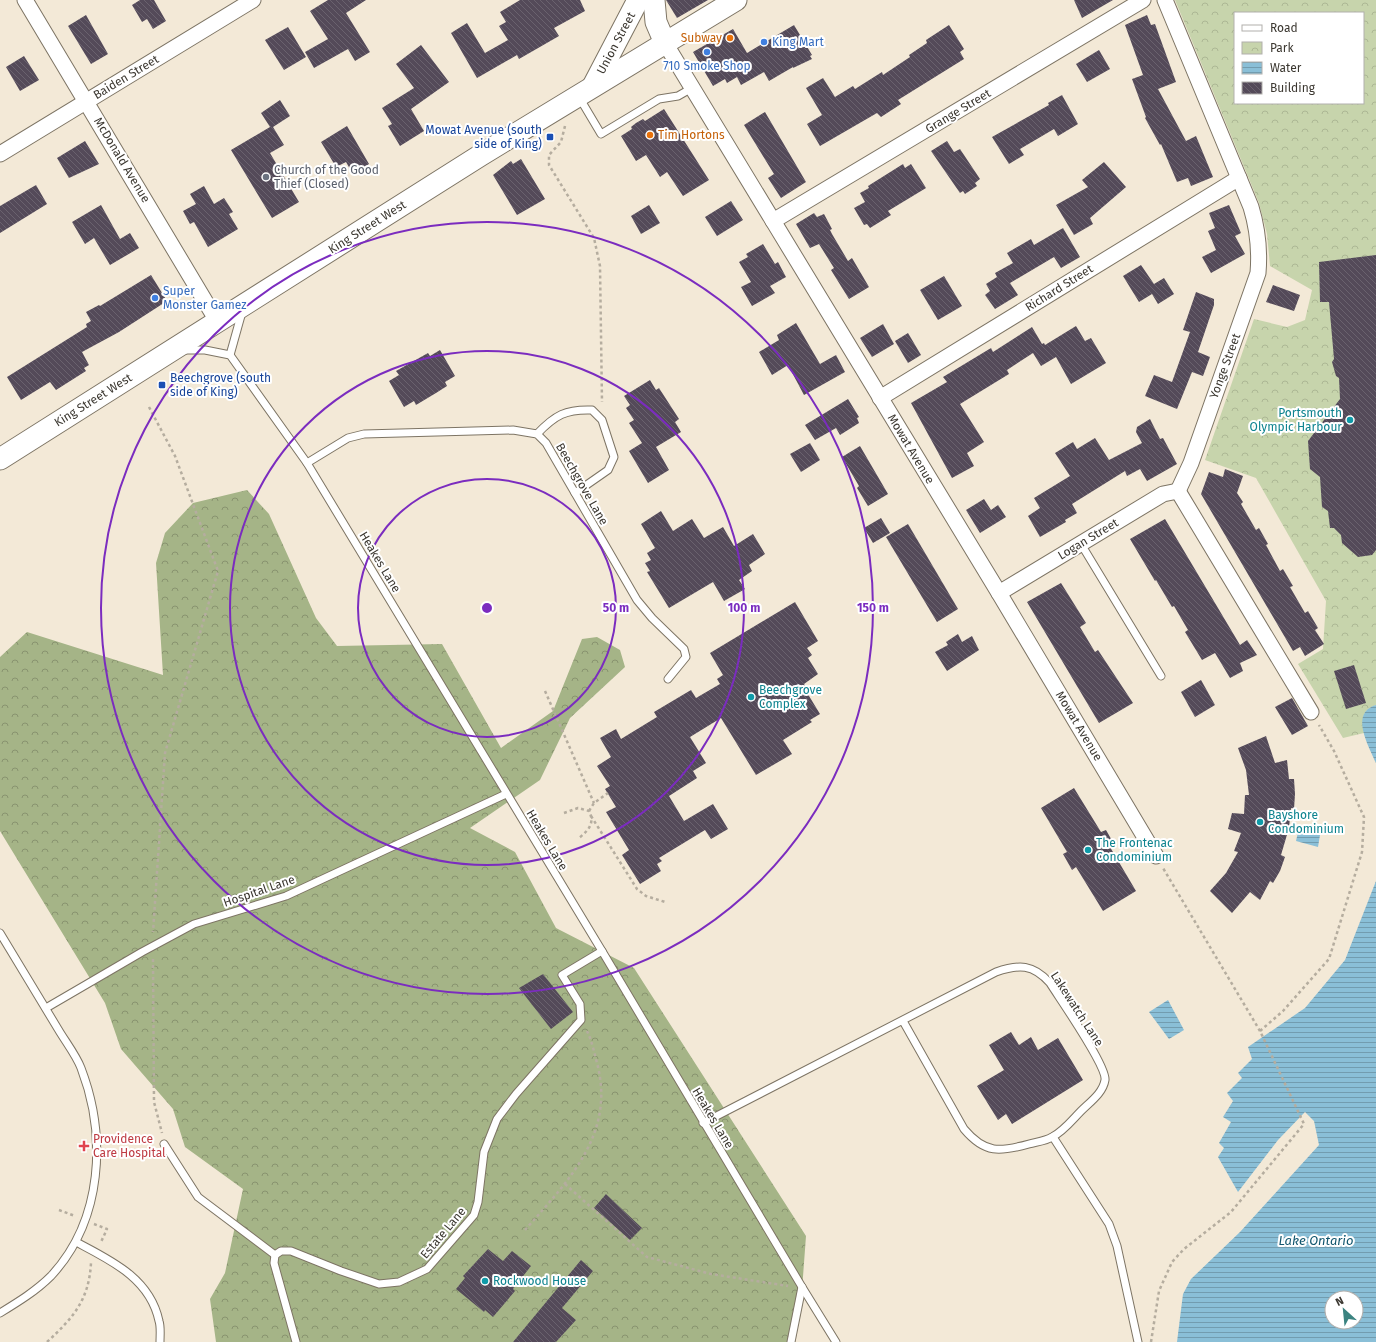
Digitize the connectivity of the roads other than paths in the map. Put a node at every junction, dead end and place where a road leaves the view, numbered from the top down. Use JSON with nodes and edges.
{"nodes":[{"id":1,"x":25,"y":0,"type":"edge"},
{"id":2,"x":253,"y":0,"type":"edge"},
{"id":3,"x":638,"y":0,"type":"edge"},
{"id":4,"x":654,"y":0,"type":"edge"},
{"id":5,"x":736,"y":0,"type":"edge"},
{"id":6,"x":1143,"y":0,"type":"edge"},
{"id":7,"x":1165,"y":0,"type":"edge"},
{"id":8,"x":665,"y":43,"type":"junction"},
{"id":9,"x":692,"y":88,"type":"junction"},
{"id":10,"x":585,"y":91,"type":"junction"},
{"id":11,"x":86,"y":101,"type":"junction"},
{"id":12,"x":0,"y":154,"type":"edge"},
{"id":13,"x":1239,"y":178,"type":"junction"},
{"id":14,"x":773,"y":221,"type":"junction"},
{"id":15,"x":244,"y":304,"type":"junction"},
{"id":16,"x":217,"y":321,"type":"junction"},
{"id":17,"x":173,"y":350,"type":"junction"},
{"id":18,"x":230,"y":354,"type":"junction"},
{"id":19,"x":880,"y":398,"type":"junction"},
{"id":20,"x":537,"y":434,"type":"junction"},
{"id":21,"x":0,"y":458,"type":"edge"},
{"id":22,"x":307,"y":463,"type":"junction"},
{"id":23,"x":1178,"y":491,"type":"junction"},
{"id":24,"x":575,"y":493,"type":"junction"},
{"id":25,"x":1081,"y":544,"type":"junction"},
{"id":26,"x":999,"y":593,"type":"junction"},
{"id":27,"x":1161,"y":676,"type":"dead end"},
{"id":28,"x":668,"y":679,"type":"dead end"},
{"id":29,"x":1311,"y":712,"type":"road end"},
{"id":30,"x":506,"y":794,"type":"junction"},
{"id":31,"x":1156,"y":856,"type":"road end"},
{"id":32,"x":0,"y":933,"type":"edge"},
{"id":33,"x":602,"y":951,"type":"junction"},
{"id":34,"x":46,"y":1008,"type":"junction"},
{"id":35,"x":903,"y":1022,"type":"junction"},
{"id":36,"x":704,"y":1123,"type":"junction"},
{"id":37,"x":1053,"y":1137,"type":"junction"},
{"id":38,"x":164,"y":1144,"type":"road end"},
{"id":39,"x":76,"y":1242,"type":"junction"},
{"id":40,"x":275,"y":1255,"type":"junction"},
{"id":41,"x":802,"y":1287,"type":"junction"},
{"id":42,"x":0,"y":1313,"type":"edge"},
{"id":43,"x":160,"y":1342,"type":"edge"},
{"id":44,"x":296,"y":1342,"type":"edge"},
{"id":45,"x":791,"y":1342,"type":"edge"},
{"id":46,"x":836,"y":1342,"type":"edge"},
{"id":47,"x":1138,"y":1342,"type":"edge"}],
"edges":[{"from":1,"to":11,"type":"street","name":"McDonald Avenue"},
{"from":2,"to":11,"type":"street","name":"Baiden Street"},
{"from":3,"to":10,"type":"main road","name":"Union Street"},
{"from":4,"to":8,"type":"main road","name":"Union Street"},
{"from":5,"to":8,"type":"main road","name":"King Street West"},
{"from":6,"to":14,"type":"street","name":"Grange Street"},
{"from":7,"to":13,"type":"street","name":"Yonge Street"},
{"from":8,"to":9,"type":"street","name":"Mowat Avenue"},
{"from":8,"to":10,"type":"main road","name":"King Street West"},
{"from":9,"to":10,"type":"lane"},
{"from":9,"to":14,"type":"street","name":"Mowat Avenue"},
{"from":10,"to":15,"type":"main road","name":"King Street West"},
{"from":11,"to":12,"type":"street","name":"Baiden Street"},
{"from":11,"to":16,"type":"street","name":"McDonald Avenue"},
{"from":13,"to":19,"type":"street","name":"Richard Street"},
{"from":13,"to":23,"type":"street","name":"Yonge Street"},
{"from":14,"to":19,"type":"street","name":"Mowat Avenue"},
{"from":15,"to":16,"type":"main road","name":"King Street West"},
{"from":15,"to":18,"type":"lane"},
{"from":16,"to":17,"type":"main road","name":"King Street West"},
{"from":17,"to":18,"type":"lane"},
{"from":17,"to":21,"type":"main road","name":"King Street West"},
{"from":18,"to":22,"type":"lane","name":"Heakes Lane"},
{"from":19,"to":26,"type":"street","name":"Mowat Avenue"},
{"from":20,"to":22,"type":"lane"},
{"from":20,"to":24,"type":"lane","name":"Beechgrove Lane"},
{"from":20,"to":24,"type":"lane"},
{"from":22,"to":30,"type":"lane","name":"Heakes Lane"},
{"from":23,"to":25,"type":"street","name":"Logan Street"},
{"from":23,"to":29,"type":"street"},
{"from":24,"to":28,"type":"lane","name":"Beechgrove Lane"},
{"from":25,"to":26,"type":"street","name":"Logan Street"},
{"from":25,"to":27,"type":"lane"},
{"from":26,"to":31,"type":"street","name":"Mowat Avenue"},
{"from":30,"to":33,"type":"lane","name":"Heakes Lane"},
{"from":30,"to":34,"type":"lane","name":"Hospital Lane"},
{"from":32,"to":34,"type":"lane"},
{"from":33,"to":36,"type":"lane","name":"Heakes Lane"},
{"from":33,"to":40,"type":"lane","name":"Estate Lane"},
{"from":34,"to":39,"type":"lane"},
{"from":35,"to":36,"type":"lane","name":"Lakewatch Lane"},
{"from":35,"to":37,"type":"lane","name":"Lakewatch Lane"},
{"from":35,"to":37,"type":"lane","name":"Lakewatch Lane"},
{"from":36,"to":41,"type":"lane","name":"Heakes Lane"},
{"from":37,"to":47,"type":"lane"},
{"from":38,"to":40,"type":"lane"},
{"from":39,"to":42,"type":"lane"},
{"from":39,"to":43,"type":"lane"},
{"from":40,"to":44,"type":"lane"},
{"from":41,"to":45,"type":"lane"},
{"from":41,"to":46,"type":"lane","name":"Heakes Lane"}]}
